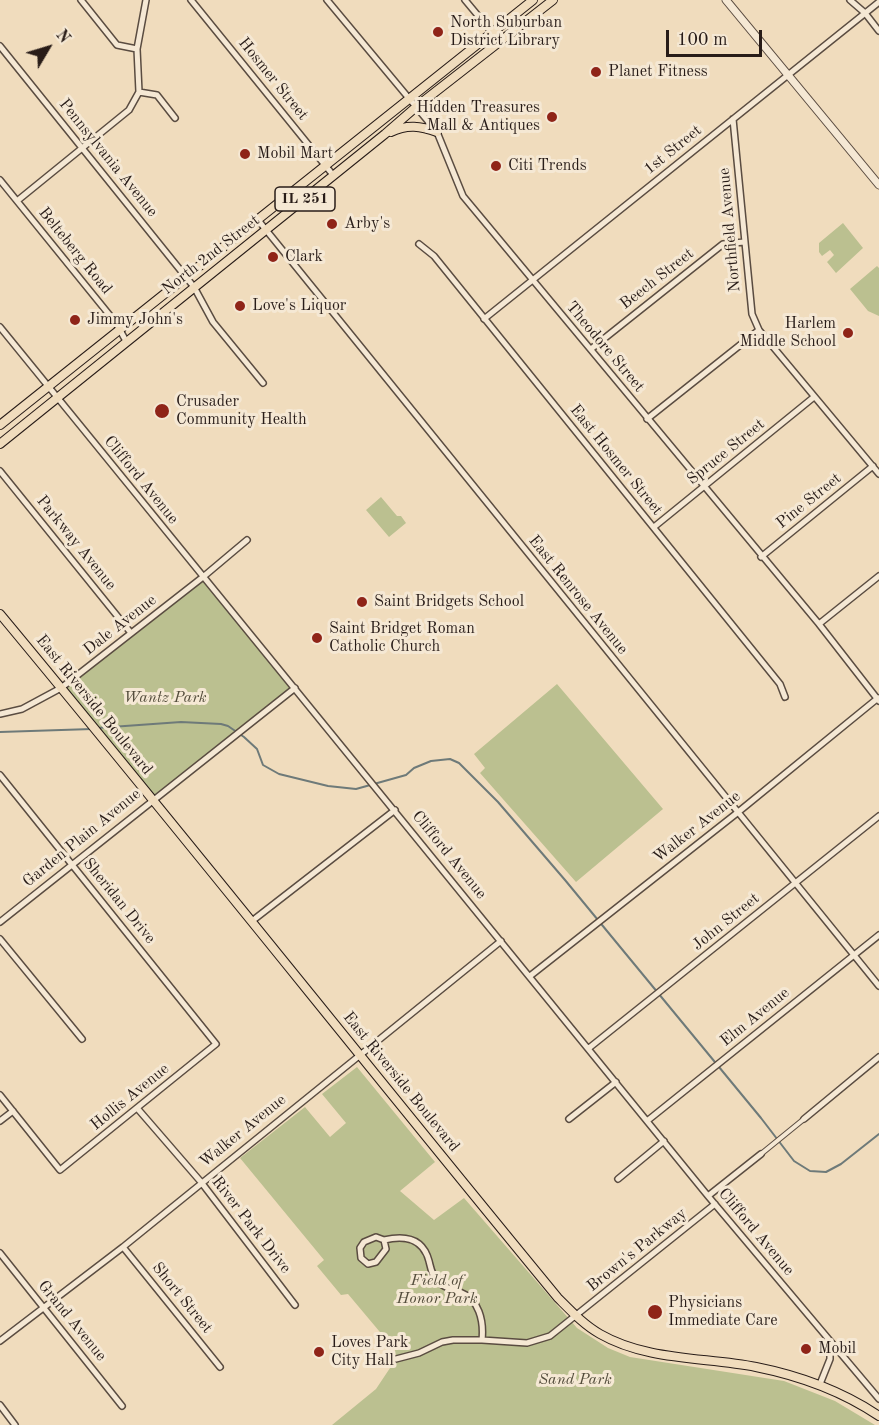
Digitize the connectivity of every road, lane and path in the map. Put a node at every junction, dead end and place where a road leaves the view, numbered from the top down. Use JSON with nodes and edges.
{"nodes":[{"id":1,"x":81,"y":0,"type":"edge"},
{"id":2,"x":146,"y":0,"type":"edge"},
{"id":3,"x":191,"y":0,"type":"edge"},
{"id":4,"x":327,"y":0,"type":"edge"},
{"id":5,"x":465,"y":0,"type":"edge"},
{"id":6,"x":533,"y":0,"type":"edge"},
{"id":7,"x":553,"y":0,"type":"edge"},
{"id":8,"x":726,"y":0,"type":"edge"},
{"id":9,"x":850,"y":0,"type":"edge"},
{"id":10,"x":879,"y":2,"type":"edge"},
{"id":11,"x":865,"y":13,"type":"junction"},
{"id":12,"x":879,"y":31,"type":"edge"},
{"id":13,"x":493,"y":33,"type":"junction"},
{"id":14,"x":500,"y":42,"type":"junction"},
{"id":15,"x":0,"y":46,"type":"edge"},
{"id":16,"x":137,"y":49,"type":"junction"},
{"id":17,"x":788,"y":75,"type":"junction"},
{"id":18,"x":139,"y":92,"type":"junction"},
{"id":19,"x":410,"y":99,"type":"junction"},
{"id":20,"x":416,"y":107,"type":"junction"},
{"id":21,"x":175,"y":118,"type":"dead end"},
{"id":22,"x":733,"y":119,"type":"junction"},
{"id":23,"x":437,"y":132,"type":"junction"},
{"id":24,"x":385,"y":134,"type":"junction"},
{"id":25,"x":83,"y":148,"type":"junction"},
{"id":26,"x":326,"y":166,"type":"junction"},
{"id":27,"x":333,"y":176,"type":"junction"},
{"id":28,"x":876,"y":176,"type":"edge"},
{"id":29,"x":0,"y":180,"type":"edge"},
{"id":30,"x":879,"y":185,"type":"edge"},
{"id":31,"x":16,"y":201,"type":"junction"},
{"id":32,"x":258,"y":220,"type":"junction"},
{"id":33,"x":266,"y":230,"type":"junction"},
{"id":34,"x":744,"y":242,"type":"junction"},
{"id":35,"x":419,"y":244,"type":"dead end"},
{"id":36,"x":186,"y":278,"type":"junction"},
{"id":37,"x":532,"y":281,"type":"junction"},
{"id":38,"x":194,"y":287,"type":"junction"},
{"id":39,"x":484,"y":319,"type":"junction"},
{"id":40,"x":0,"y":327,"type":"edge"},
{"id":41,"x":119,"y":330,"type":"junction"},
{"id":42,"x":759,"y":330,"type":"junction"},
{"id":43,"x":126,"y":341,"type":"junction"},
{"id":44,"x":591,"y":349,"type":"junction"},
{"id":45,"x":263,"y":383,"type":"dead end"},
{"id":46,"x":48,"y":387,"type":"junction"},
{"id":47,"x":814,"y":397,"type":"junction"},
{"id":48,"x":57,"y":398,"type":"junction"},
{"id":49,"x":647,"y":419,"type":"junction"},
{"id":50,"x":0,"y":425,"type":"edge"},
{"id":51,"x":9,"y":436,"type":"junction"},
{"id":52,"x":0,"y":444,"type":"edge"},
{"id":53,"x":873,"y":466,"type":"junction"},
{"id":54,"x":0,"y":471,"type":"edge"},
{"id":55,"x":879,"y":474,"type":"edge"},
{"id":56,"x":704,"y":488,"type":"junction"},
{"id":57,"x":654,"y":527,"type":"junction"},
{"id":58,"x":247,"y":540,"type":"dead end"},
{"id":59,"x":761,"y":556,"type":"junction"},
{"id":60,"x":879,"y":576,"type":"edge"},
{"id":61,"x":203,"y":577,"type":"junction"},
{"id":62,"x":0,"y":614,"type":"edge"},
{"id":63,"x":819,"y":624,"type":"junction"},
{"id":64,"x":131,"y":633,"type":"junction"},
{"id":65,"x":61,"y":688,"type":"junction"},
{"id":66,"x":295,"y":688,"type":"junction"},
{"id":67,"x":785,"y":697,"type":"dead end"},
{"id":68,"x":878,"y":699,"type":"edge"},
{"id":69,"x":0,"y":714,"type":"edge"},
{"id":70,"x":0,"y":775,"type":"edge"},
{"id":71,"x":151,"y":800,"type":"junction"},
{"id":72,"x":395,"y":810,"type":"junction"},
{"id":73,"x":737,"y":813,"type":"junction"},
{"id":74,"x":879,"y":816,"type":"edge"},
{"id":75,"x":72,"y":864,"type":"junction"},
{"id":76,"x":795,"y":883,"type":"junction"},
{"id":77,"x":252,"y":921,"type":"junction"},
{"id":78,"x":0,"y":922,"type":"edge"},
{"id":79,"x":879,"y":935,"type":"edge"},
{"id":80,"x":0,"y":939,"type":"edge"},
{"id":81,"x":501,"y":941,"type":"junction"},
{"id":82,"x":854,"y":955,"type":"junction"},
{"id":83,"x":530,"y":976,"type":"junction"},
{"id":84,"x":879,"y":986,"type":"edge"},
{"id":85,"x":82,"y":1039,"type":"dead end"},
{"id":86,"x":216,"y":1044,"type":"joint"},
{"id":87,"x":589,"y":1048,"type":"junction"},
{"id":88,"x":359,"y":1056,"type":"junction"},
{"id":89,"x":879,"y":1057,"type":"edge"},
{"id":90,"x":616,"y":1082,"type":"junction"},
{"id":91,"x":0,"y":1095,"type":"edge"},
{"id":92,"x":137,"y":1108,"type":"junction"},
{"id":93,"x":13,"y":1111,"type":"junction"},
{"id":94,"x":569,"y":1119,"type":"dead end"},
{"id":95,"x":804,"y":1119,"type":"joint"},
{"id":96,"x":0,"y":1121,"type":"edge"},
{"id":97,"x":647,"y":1121,"type":"junction"},
{"id":98,"x":664,"y":1142,"type":"junction"},
{"id":99,"x":760,"y":1154,"type":"joint"},
{"id":100,"x":618,"y":1179,"type":"dead end"},
{"id":101,"x":201,"y":1182,"type":"junction"},
{"id":102,"x":708,"y":1196,"type":"junction"},
{"id":103,"x":715,"y":1204,"type":"junction"},
{"id":104,"x":384,"y":1240,"type":"junction"},
{"id":105,"x":123,"y":1246,"type":"junction"},
{"id":106,"x":0,"y":1253,"type":"edge"},
{"id":107,"x":296,"y":1305,"type":"dead end"},
{"id":108,"x":43,"y":1306,"type":"junction"},
{"id":109,"x":576,"y":1316,"type":"junction"},
{"id":110,"x":482,"y":1340,"type":"junction"},
{"id":111,"x":830,"y":1340,"type":"junction"},
{"id":112,"x":0,"y":1341,"type":"edge"},
{"id":113,"x":396,"y":1359,"type":"dead end"},
{"id":114,"x":220,"y":1367,"type":"dead end"},
{"id":115,"x":819,"y":1384,"type":"junction"},
{"id":116,"x":879,"y":1399,"type":"edge"},
{"id":117,"x":0,"y":1405,"type":"edge"},
{"id":118,"x":122,"y":1406,"type":"dead end"},
{"id":119,"x":879,"y":1416,"type":"edge"},
{"id":120,"x":15,"y":1425,"type":"edge"}],
"edges":[{"from":1,"to":16,"type":"street"},
{"from":2,"to":16,"type":"street"},
{"from":3,"to":26,"type":"street","name":"Hosmer Street"},
{"from":4,"to":19,"type":"street","name":"Theodore Street"},
{"from":5,"to":13,"type":"street"},
{"from":6,"to":13,"type":"main road","name":"North 2nd Street","number":"IL 251"},
{"from":7,"to":14,"type":"main road","name":"North 2nd Street","number":"IL 251"},
{"from":8,"to":17,"type":"street"},
{"from":9,"to":11,"type":"street"},
{"from":10,"to":11,"type":"street","name":"1st Street"},
{"from":11,"to":12,"type":"street"},
{"from":11,"to":17,"type":"street","name":"1st Street"},
{"from":13,"to":14,"type":"street"},
{"from":13,"to":19,"type":"main road","name":"North 2nd Street","number":"IL 251"},
{"from":14,"to":20,"type":"main road","name":"North 2nd Street","number":"IL 251"},
{"from":15,"to":25,"type":"street","name":"Pennsylvania Avenue"},
{"from":16,"to":18,"type":"street"},
{"from":17,"to":22,"type":"street","name":"1st Street"},
{"from":17,"to":28,"type":"street"},
{"from":18,"to":21,"type":"street"},
{"from":18,"to":25,"type":"street"},
{"from":19,"to":20,"type":"street","name":"Theodore Street"},
{"from":19,"to":26,"type":"main road","name":"North 2nd Street","number":"IL 251"},
{"from":20,"to":23,"type":"street","name":"Theodore Street"},
{"from":20,"to":24,"type":"main road","name":"North 2nd Street","number":"IL 251"},
{"from":22,"to":34,"type":"street","name":"Northfield Avenue"},
{"from":22,"to":37,"type":"street","name":"1st Street"},
{"from":23,"to":24,"type":"main road"},
{"from":23,"to":37,"type":"street","name":"Theodore Street"},
{"from":24,"to":27,"type":"main road","name":"North 2nd Street","number":"IL 251"},
{"from":25,"to":31,"type":"street"},
{"from":25,"to":36,"type":"street","name":"Pennsylvania Avenue"},
{"from":26,"to":27,"type":"street","name":"Hosmer Street"},
{"from":26,"to":32,"type":"main road","name":"North 2nd Street","number":"IL 251"},
{"from":27,"to":33,"type":"main road","name":"North 2nd Street","number":"IL 251"},
{"from":28,"to":30,"type":"street"},
{"from":29,"to":31,"type":"street","name":"Belteberg Road"},
{"from":31,"to":41,"type":"street","name":"Belteberg Road"},
{"from":32,"to":33,"type":"street","name":"East Renrose Avenue"},
{"from":32,"to":36,"type":"main road","name":"North 2nd Street","number":"IL 251"},
{"from":33,"to":38,"type":"main road","name":"North 2nd Street","number":"IL 251"},
{"from":33,"to":73,"type":"street","name":"East Renrose Avenue"},
{"from":34,"to":42,"type":"street","name":"Northfield Avenue"},
{"from":34,"to":44,"type":"street","name":"Beech Street"},
{"from":35,"to":39,"type":"street","name":"East Hosmer Street"},
{"from":36,"to":38,"type":"street","name":"Pennsylvania Avenue"},
{"from":36,"to":41,"type":"main road","name":"North 2nd Street","number":"IL 251"},
{"from":37,"to":39,"type":"street","name":"1st Street"},
{"from":37,"to":44,"type":"street","name":"Theodore Street"},
{"from":38,"to":43,"type":"main road","name":"North 2nd Street","number":"IL 251"},
{"from":38,"to":45,"type":"street","name":"Pennsylvania Avenue"},
{"from":39,"to":57,"type":"street","name":"East Hosmer Street"},
{"from":40,"to":46,"type":"street","name":"Clifford Avenue"},
{"from":41,"to":43,"type":"street","name":"Belteberg Road"},
{"from":41,"to":46,"type":"main road","name":"North 2nd Street","number":"IL 251"},
{"from":42,"to":47,"type":"street","name":"Northfield Avenue"},
{"from":42,"to":49,"type":"street"},
{"from":43,"to":48,"type":"main road","name":"North 2nd Street","number":"IL 251"},
{"from":44,"to":49,"type":"street","name":"Theodore Street"},
{"from":46,"to":48,"type":"street","name":"Clifford Avenue"},
{"from":46,"to":50,"type":"main road","name":"North 2nd Street","number":"IL 251"},
{"from":47,"to":53,"type":"street","name":"Northfield Avenue"},
{"from":47,"to":56,"type":"street","name":"Spruce Street"},
{"from":48,"to":51,"type":"main road","name":"North 2nd Street","number":"IL 251"},
{"from":48,"to":61,"type":"street","name":"Clifford Avenue"},
{"from":49,"to":56,"type":"street","name":"Theodore Street"},
{"from":50,"to":51,"type":"main road"},
{"from":51,"to":52,"type":"main road","name":"North 2nd Street","number":"IL 251"},
{"from":53,"to":55,"type":"street","name":"Northfield Avenue"},
{"from":53,"to":59,"type":"street","name":"Pine Street"},
{"from":54,"to":64,"type":"street","name":"Parkway Avenue"},
{"from":56,"to":57,"type":"street","name":"Spruce Street"},
{"from":56,"to":59,"type":"street","name":"Theodore Street"},
{"from":57,"to":67,"type":"street","name":"East Hosmer Street"},
{"from":58,"to":61,"type":"street","name":"Dale Avenue"},
{"from":59,"to":63,"type":"street","name":"Theodore Street"},
{"from":60,"to":63,"type":"street"},
{"from":61,"to":64,"type":"street","name":"Dale Avenue"},
{"from":61,"to":66,"type":"street","name":"Clifford Avenue"},
{"from":62,"to":65,"type":"main road","name":"East Riverside Boulevard"},
{"from":63,"to":68,"type":"street","name":"Theodore Street"},
{"from":64,"to":65,"type":"street","name":"Dale Avenue"},
{"from":65,"to":69,"type":"street","name":"Dale Avenue"},
{"from":65,"to":71,"type":"main road","name":"East Riverside Boulevard"},
{"from":66,"to":71,"type":"street","name":"Garden Plain Avenue"},
{"from":66,"to":72,"type":"street","name":"Clifford Avenue"},
{"from":68,"to":73,"type":"street","name":"Walker Avenue"},
{"from":70,"to":75,"type":"street","name":"Sheridan Drive"},
{"from":71,"to":75,"type":"street","name":"Garden Plain Avenue"},
{"from":71,"to":77,"type":"main road","name":"East Riverside Boulevard"},
{"from":72,"to":77,"type":"street"},
{"from":72,"to":81,"type":"street","name":"Clifford Avenue"},
{"from":73,"to":76,"type":"street","name":"East Renrose Avenue"},
{"from":73,"to":83,"type":"street","name":"Walker Avenue"},
{"from":74,"to":76,"type":"street","name":"John Street"},
{"from":75,"to":78,"type":"street","name":"Garden Plain Avenue"},
{"from":75,"to":86,"type":"street","name":"Sheridan Drive"},
{"from":76,"to":82,"type":"street","name":"East Renrose Avenue"},
{"from":76,"to":87,"type":"street","name":"John Street"},
{"from":77,"to":88,"type":"main road","name":"East Riverside Boulevard"},
{"from":79,"to":82,"type":"street","name":"Elm Avenue"},
{"from":80,"to":85,"type":"street"},
{"from":81,"to":83,"type":"street","name":"Clifford Avenue"},
{"from":81,"to":88,"type":"street","name":"Walker Avenue"},
{"from":82,"to":84,"type":"street","name":"East Renrose Avenue"},
{"from":82,"to":97,"type":"street","name":"Elm Avenue"},
{"from":83,"to":87,"type":"street","name":"Clifford Avenue"},
{"from":86,"to":92,"type":"street","name":"Hollis Avenue"},
{"from":87,"to":90,"type":"street","name":"Clifford Avenue"},
{"from":88,"to":101,"type":"street","name":"Walker Avenue"},
{"from":88,"to":109,"type":"main road","name":"East Riverside Boulevard"},
{"from":89,"to":95,"type":"street"},
{"from":90,"to":94,"type":"street"},
{"from":90,"to":97,"type":"street","name":"Clifford Avenue"},
{"from":91,"to":93,"type":"street"},
{"from":92,"to":93,"type":"street","name":"Hollis Avenue"},
{"from":92,"to":101,"type":"street","name":"River Park Drive"},
{"from":93,"to":96,"type":"street"},
{"from":95,"to":99,"type":"street"},
{"from":97,"to":98,"type":"street","name":"Clifford Avenue"},
{"from":98,"to":100,"type":"street"},
{"from":98,"to":102,"type":"street","name":"Clifford Avenue"},
{"from":99,"to":102,"type":"street"},
{"from":101,"to":105,"type":"street","name":"Walker Avenue"},
{"from":101,"to":107,"type":"street","name":"River Park Drive"},
{"from":102,"to":103,"type":"street","name":"Clifford Avenue"},
{"from":103,"to":109,"type":"street","name":"Brown's Parkway"},
{"from":103,"to":111,"type":"street","name":"Clifford Avenue"},
{"from":104,"to":104,"type":"street"},
{"from":104,"to":110,"type":"street"},
{"from":105,"to":108,"type":"street","name":"Walker Avenue"},
{"from":105,"to":114,"type":"street","name":"Short Street"},
{"from":106,"to":108,"type":"street","name":"Grand Avenue"},
{"from":108,"to":112,"type":"street","name":"Walker Avenue"},
{"from":108,"to":118,"type":"street","name":"Grand Avenue"},
{"from":109,"to":110,"type":"street","name":"Brown's Parkway"},
{"from":109,"to":115,"type":"main road","name":"East Riverside Boulevard"},
{"from":110,"to":113,"type":"street","name":"Brown's Parkway"},
{"from":111,"to":115,"type":"street"},
{"from":111,"to":116,"type":"street","name":"Clifford Avenue"},
{"from":115,"to":119,"type":"main road","name":"East Riverside Boulevard"},
{"from":117,"to":120,"type":"street"}]}
